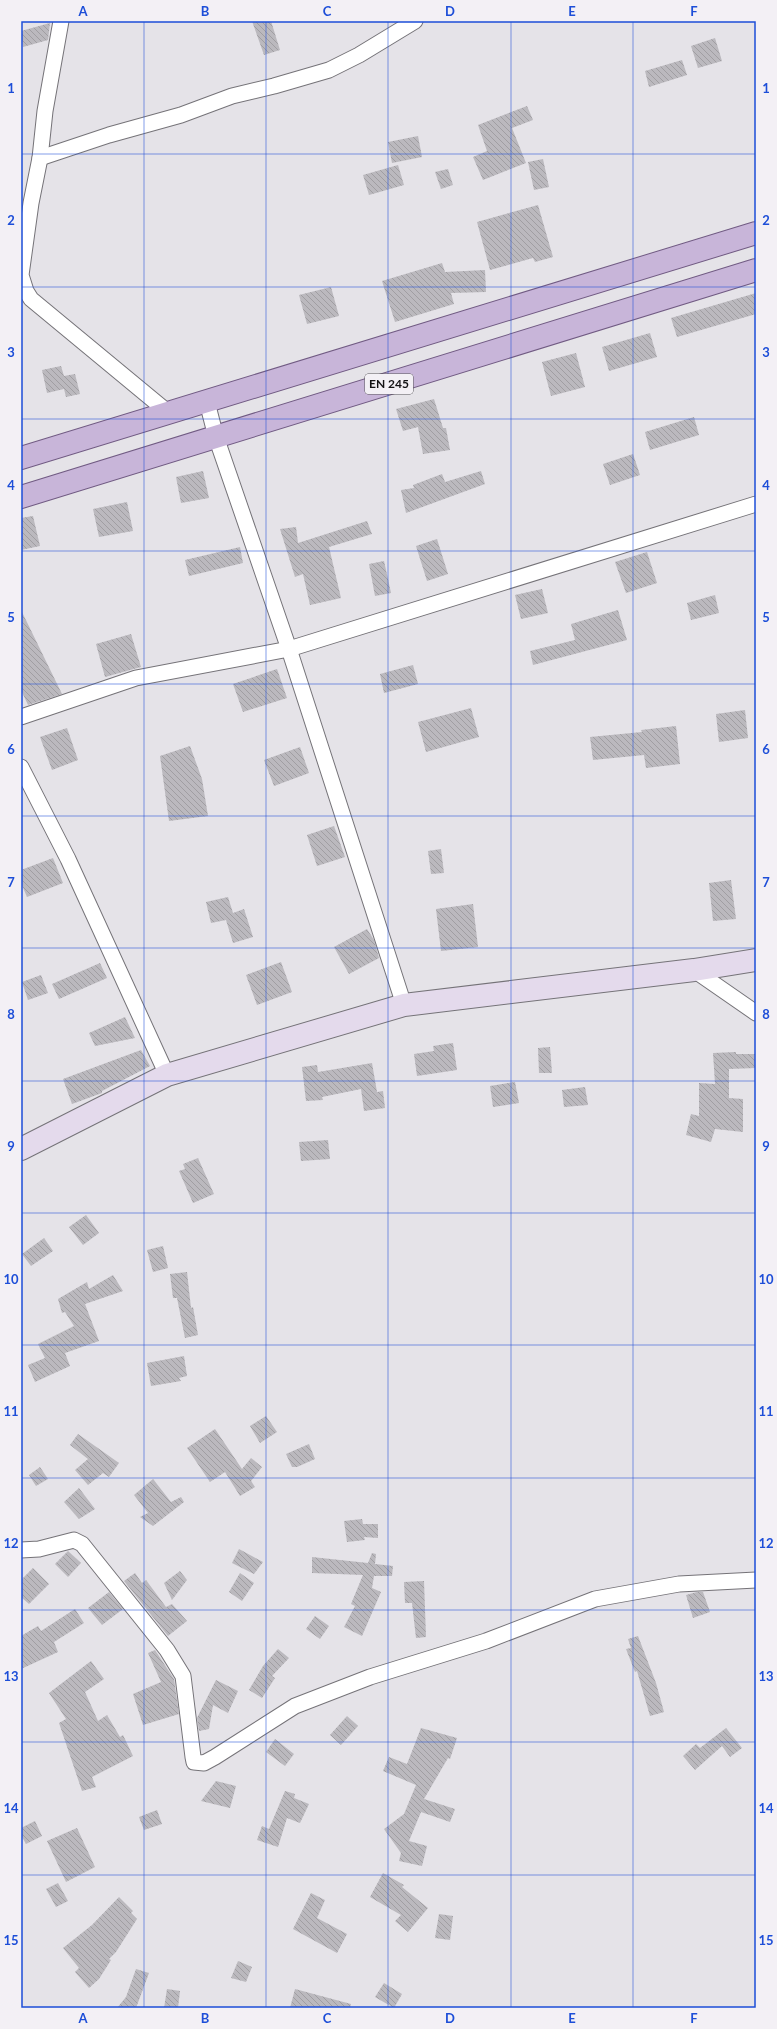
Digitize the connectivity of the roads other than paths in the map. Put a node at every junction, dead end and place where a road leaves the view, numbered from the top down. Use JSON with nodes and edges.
{"nodes":[{"id":1,"x":61,"y":21,"type":"edge"},
{"id":2,"x":415,"y":21,"type":"edge"},
{"id":3,"x":40,"y":158,"type":"junction"},
{"id":4,"x":756,"y":233,"type":"edge"},
{"id":5,"x":756,"y":270,"type":"edge"},
{"id":6,"x":207,"y":402,"type":"junction"},
{"id":7,"x":170,"y":414,"type":"junction"},
{"id":8,"x":216,"y":438,"type":"junction"},
{"id":9,"x":21,"y":458,"type":"edge"},
{"id":10,"x":21,"y":497,"type":"edge"},
{"id":11,"x":756,"y":504,"type":"edge"},
{"id":12,"x":290,"y":649,"type":"junction"},
{"id":13,"x":21,"y":717,"type":"edge"},
{"id":14,"x":21,"y":767,"type":"edge"},
{"id":15,"x":756,"y":960,"type":"edge"},
{"id":16,"x":694,"y":970,"type":"junction"},
{"id":17,"x":404,"y":1005,"type":"junction"},
{"id":18,"x":756,"y":1013,"type":"edge"},
{"id":19,"x":167,"y":1075,"type":"junction"},
{"id":20,"x":21,"y":1149,"type":"edge"},
{"id":21,"x":21,"y":1550,"type":"edge"},
{"id":22,"x":756,"y":1580,"type":"edge"}],
"edges":[{"from":1,"to":3,"type":"street"},
{"from":2,"to":3,"type":"street"},
{"from":3,"to":7,"type":"street"},
{"from":4,"to":6,"type":"main road"},
{"from":5,"to":8,"type":"main road","number":"EN 245"},
{"from":6,"to":7,"type":"main road"},
{"from":6,"to":8,"type":"street"},
{"from":7,"to":9,"type":"main road"},
{"from":8,"to":10,"type":"main road","number":"EN 245"},
{"from":8,"to":12,"type":"street"},
{"from":11,"to":12,"type":"street"},
{"from":12,"to":13,"type":"street"},
{"from":12,"to":17,"type":"street"},
{"from":14,"to":19,"type":"street"},
{"from":15,"to":16,"type":"main road"},
{"from":16,"to":17,"type":"main road"},
{"from":16,"to":18,"type":"street"},
{"from":17,"to":19,"type":"main road"},
{"from":19,"to":20,"type":"main road"},
{"from":21,"to":22,"type":"street"}]}
